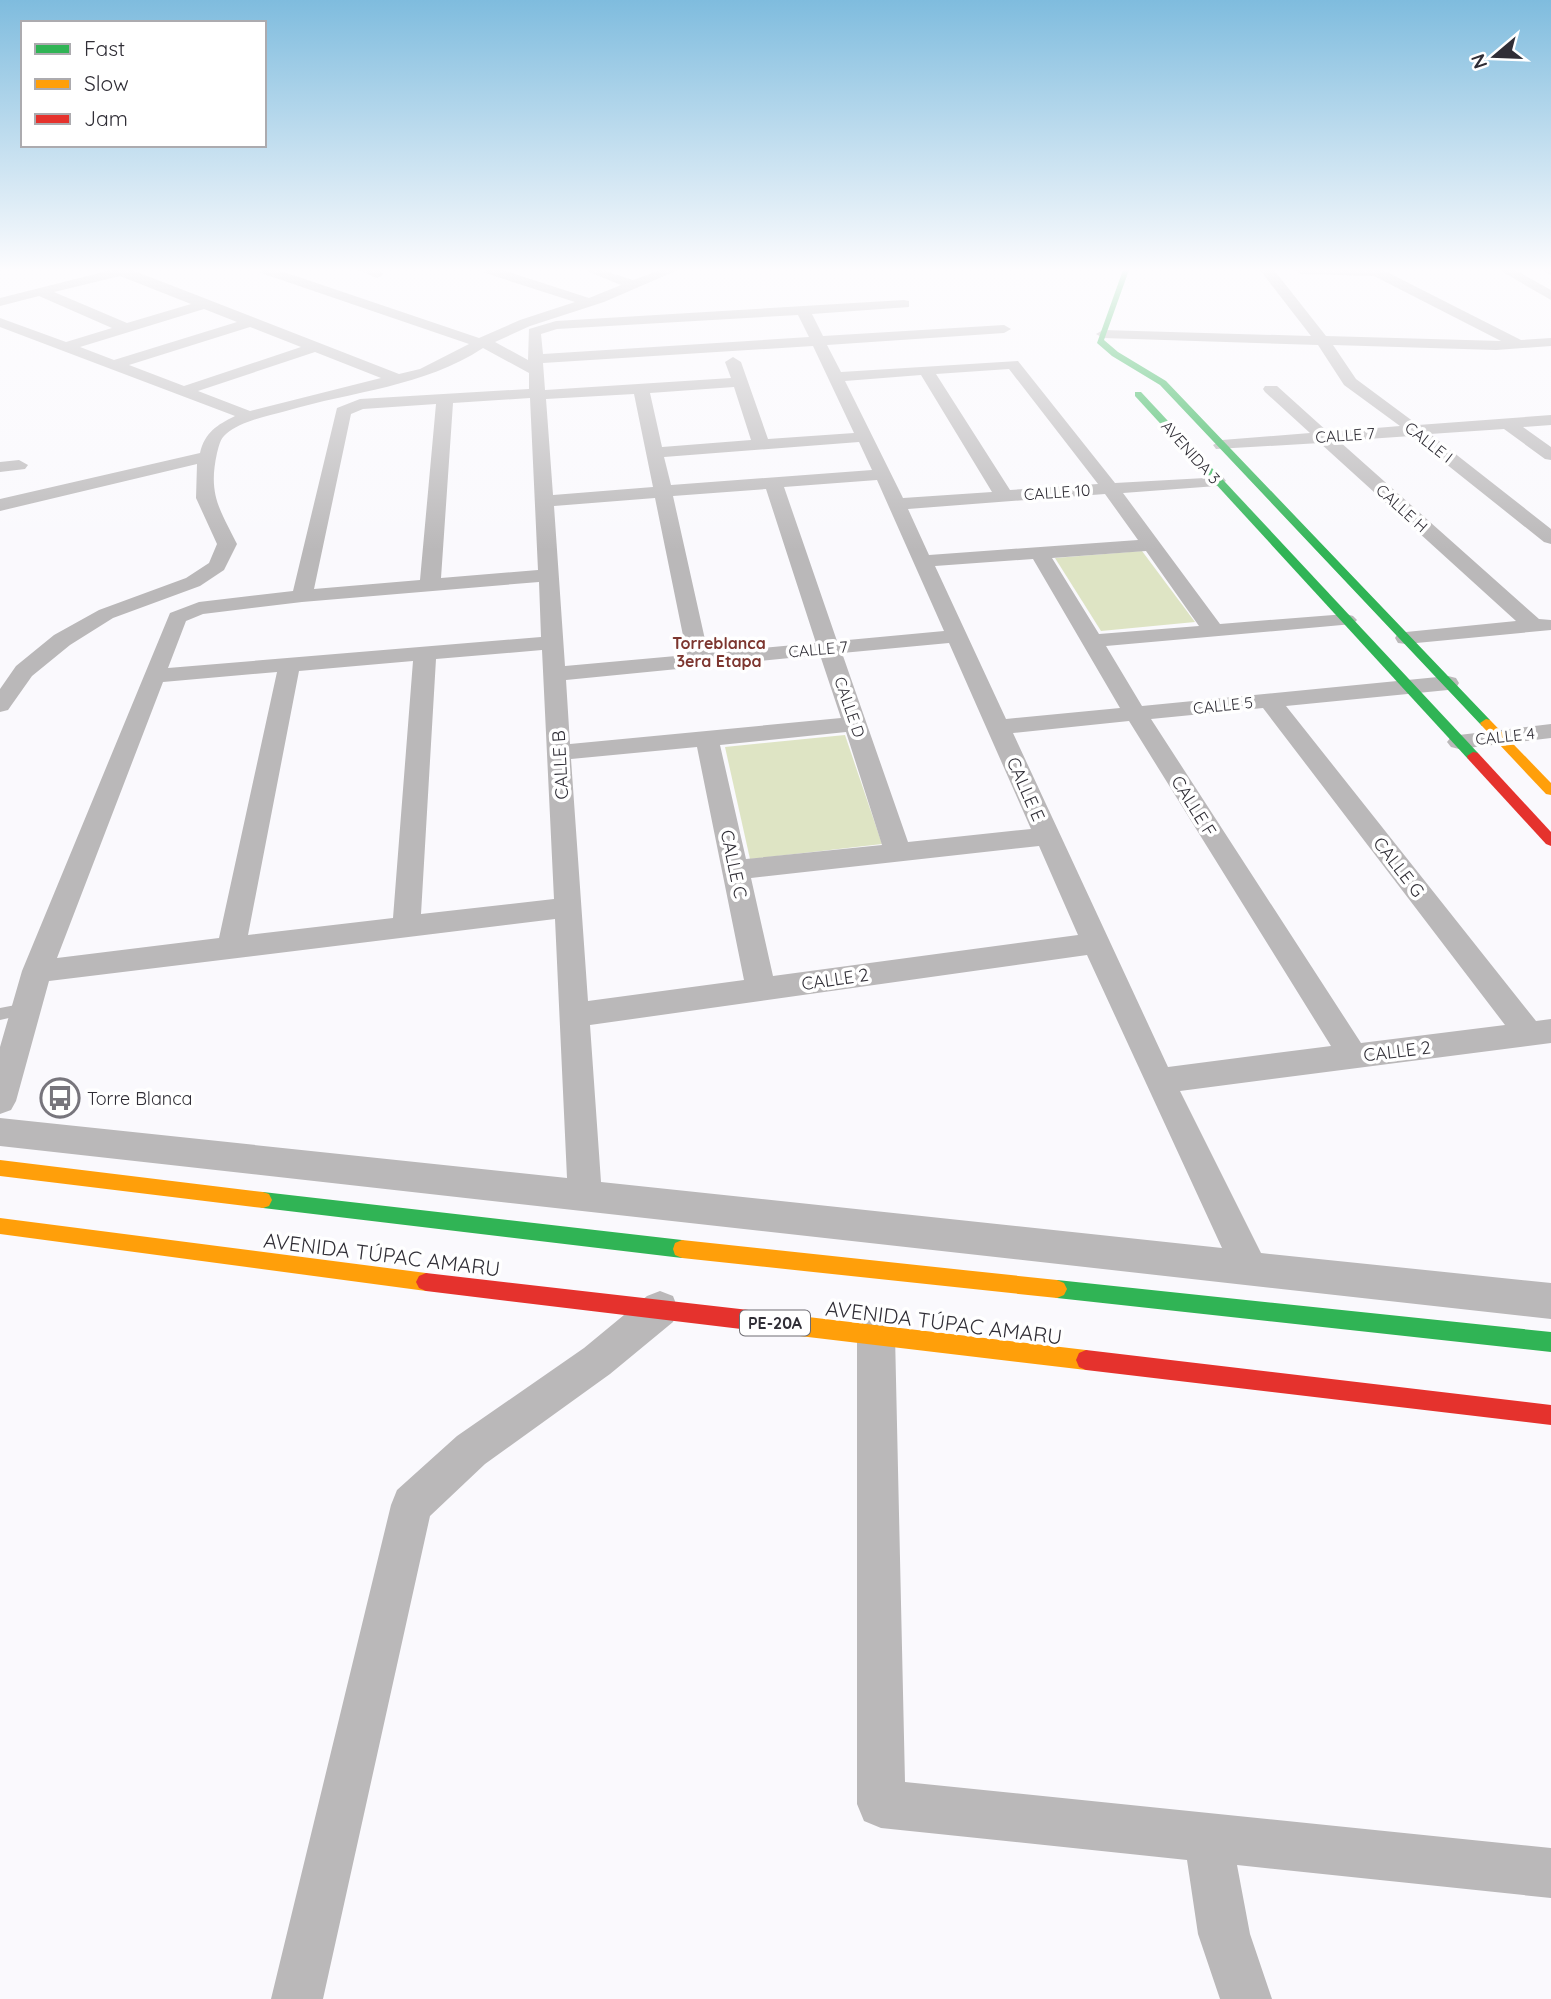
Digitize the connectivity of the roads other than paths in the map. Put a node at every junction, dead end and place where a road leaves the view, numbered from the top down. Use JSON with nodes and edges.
{"nodes":[{"id":1,"x":110,"y":363,"type":"edge"},
{"id":2,"x":119,"y":363,"type":"edge"},
{"id":3,"x":267,"y":363,"type":"edge"},
{"id":4,"x":357,"y":363,"type":"edge"},
{"id":5,"x":446,"y":363,"type":"edge"},
{"id":6,"x":516,"y":363,"type":"edge"},
{"id":7,"x":536,"y":363,"type":"edge"},
{"id":8,"x":634,"y":363,"type":"edge"},
{"id":9,"x":734,"y":363,"type":"edge"},
{"id":10,"x":828,"y":363,"type":"edge"},
{"id":11,"x":1117,"y":363,"type":"edge"},
{"id":12,"x":1129,"y":363,"type":"edge"},
{"id":13,"x":1337,"y":363,"type":"edge"},
{"id":14,"x":114,"y":365,"type":"junction"},
{"id":15,"x":926,"y":370,"type":"junction"},
{"id":16,"x":834,"y":377,"type":"junction"},
{"id":17,"x":398,"y":379,"type":"junction"},
{"id":18,"x":537,"y":380,"type":"junction"},
{"id":19,"x":740,"y":382,"type":"junction"},
{"id":20,"x":641,"y":389,"type":"junction"},
{"id":21,"x":1271,"y":389,"type":"dead end"},
{"id":22,"x":184,"y":391,"type":"junction"},
{"id":23,"x":445,"y":399,"type":"junction"},
{"id":24,"x":249,"y":416,"type":"junction"},
{"id":25,"x":1551,"y":420,"type":"edge"},
{"id":26,"x":1507,"y":423,"type":"junction"},
{"id":27,"x":1415,"y":430,"type":"junction"},
{"id":28,"x":864,"y":437,"type":"junction"},
{"id":29,"x":1324,"y":437,"type":"junction"},
{"id":30,"x":761,"y":445,"type":"junction"},
{"id":31,"x":1222,"y":445,"type":"junction"},
{"id":32,"x":654,"y":453,"type":"junction"},
{"id":33,"x":1551,"y":455,"type":"edge"},
{"id":34,"x":208,"y":456,"type":"junction"},
{"id":35,"x":19,"y":465,"type":"dead end"},
{"id":36,"x":0,"y":467,"type":"edge"},
{"id":37,"x":883,"y":474,"type":"junction"},
{"id":38,"x":1217,"y":481,"type":"junction"},
{"id":39,"x":773,"y":483,"type":"junction"},
{"id":40,"x":1110,"y":488,"type":"junction"},
{"id":41,"x":662,"y":492,"type":"junction"},
{"id":42,"x":1004,"y":496,"type":"junction"},
{"id":43,"x":544,"y":501,"type":"junction"},
{"id":44,"x":897,"y":504,"type":"junction"},
{"id":45,"x":0,"y":505,"type":"edge"},
{"id":46,"x":1551,"y":538,"type":"edge"},
{"id":47,"x":1151,"y":545,"type":"junction"},
{"id":48,"x":1039,"y":552,"type":"junction"},
{"id":49,"x":922,"y":561,"type":"junction"},
{"id":50,"x":549,"y":575,"type":"junction"},
{"id":51,"x":430,"y":585,"type":"junction"},
{"id":52,"x":302,"y":596,"type":"junction"},
{"id":53,"x":1346,"y":620,"type":"junction"},
{"id":54,"x":1542,"y":625,"type":"edge"},
{"id":55,"x":1214,"y":631,"type":"junction"},
{"id":56,"x":957,"y":636,"type":"junction"},
{"id":57,"x":1406,"y":638,"type":"junction"},
{"id":58,"x":1092,"y":641,"type":"junction"},
{"id":59,"x":552,"y":643,"type":"junction"},
{"id":60,"x":830,"y":648,"type":"junction"},
{"id":61,"x":425,"y":654,"type":"junction"},
{"id":62,"x":699,"y":660,"type":"junction"},
{"id":63,"x":289,"y":666,"type":"junction"},
{"id":64,"x":554,"y":674,"type":"junction"},
{"id":65,"x":153,"y":676,"type":"junction"},
{"id":66,"x":1448,"y":683,"type":"junction"},
{"id":67,"x":1408,"y":687,"type":"junction"},
{"id":68,"x":1269,"y":700,"type":"junction"},
{"id":69,"x":0,"y":705,"type":"edge"},
{"id":70,"x":1135,"y":713,"type":"junction"},
{"id":71,"x":856,"y":724,"type":"junction"},
{"id":72,"x":998,"y":727,"type":"junction"},
{"id":73,"x":1551,"y":731,"type":"edge"},
{"id":74,"x":1500,"y":737,"type":"junction"},
{"id":75,"x":706,"y":738,"type":"junction"},
{"id":76,"x":1459,"y":741,"type":"junction"},
{"id":77,"x":559,"y":753,"type":"junction"},
{"id":78,"x":1551,"y":791,"type":"edge"},
{"id":79,"x":1048,"y":836,"type":"junction"},
{"id":80,"x":1551,"y":841,"type":"edge"},
{"id":81,"x":898,"y":852,"type":"junction"},
{"id":82,"x":735,"y":870,"type":"junction"},
{"id":83,"x":568,"y":907,"type":"junction"},
{"id":84,"x":406,"y":927,"type":"junction"},
{"id":85,"x":1097,"y":943,"type":"junction"},
{"id":86,"x":231,"y":948,"type":"junction"},
{"id":87,"x":37,"y":971,"type":"junction"},
{"id":88,"x":761,"y":989,"type":"junction"},
{"id":89,"x":26,"y":1009,"type":"junction"},
{"id":90,"x":0,"y":1014,"type":"edge"},
{"id":91,"x":574,"y":1015,"type":"junction"},
{"id":92,"x":1540,"y":1032,"type":"edge"},
{"id":93,"x":1353,"y":1056,"type":"junction"},
{"id":94,"x":1159,"y":1081,"type":"junction"},
{"id":95,"x":1,"y":1097,"type":"edge"},
{"id":96,"x":0,"y":1132,"type":"edge"},
{"id":97,"x":0,"y":1168,"type":"edge"},
{"id":98,"x":585,"y":1197,"type":"junction"},
{"id":99,"x":0,"y":1226,"type":"edge"},
{"id":100,"x":1250,"y":1268,"type":"junction"},
{"id":101,"x":1551,"y":1301,"type":"edge"},
{"id":102,"x":660,"y":1309,"type":"junction"},
{"id":103,"x":876,"y":1335,"type":"junction"},
{"id":104,"x":1551,"y":1342,"type":"edge"},
{"id":105,"x":1551,"y":1415,"type":"edge"},
{"id":106,"x":1208,"y":1838,"type":"junction"},
{"id":107,"x":1551,"y":1873,"type":"edge"},
{"id":108,"x":297,"y":1999,"type":"edge"},
{"id":109,"x":1246,"y":1999,"type":"edge"}],
"edges":[{"from":1,"to":14,"type":"street"},
{"from":2,"to":14,"type":"street"},
{"from":3,"to":22,"type":"street"},
{"from":4,"to":17,"type":"street"},
{"from":5,"to":17,"type":"street"},
{"from":6,"to":18,"type":"street"},
{"from":7,"to":18,"type":"street","name":"CALLE B"},
{"from":8,"to":18,"type":"street"},
{"from":9,"to":19,"type":"street"},
{"from":10,"to":16,"type":"street","name":"CALLE E"},
{"from":11,"to":38,"type":"main road","name":"AVENIDA 3"},
{"from":12,"to":31,"type":"main road","name":"AVENIDA 3"},
{"from":13,"to":27,"type":"street","name":"CALLE I"},
{"from":14,"to":22,"type":"street"},
{"from":15,"to":16,"type":"street"},
{"from":15,"to":40,"type":"street"},
{"from":15,"to":42,"type":"street"},
{"from":16,"to":28,"type":"street","name":"CALLE E"},
{"from":17,"to":24,"type":"street"},
{"from":18,"to":20,"type":"street"},
{"from":18,"to":23,"type":"street"},
{"from":18,"to":43,"type":"street","name":"CALLE B"},
{"from":19,"to":20,"type":"street"},
{"from":19,"to":30,"type":"street"},
{"from":20,"to":32,"type":"street"},
{"from":21,"to":29,"type":"street","name":"CALLE H"},
{"from":22,"to":24,"type":"street"},
{"from":23,"to":51,"type":"street"},
{"from":23,"to":52,"type":"street"},
{"from":24,"to":34,"type":"street"},
{"from":25,"to":26,"type":"street","name":"CALLE 7"},
{"from":26,"to":27,"type":"street","name":"CALLE 7"},
{"from":26,"to":33,"type":"street"},
{"from":27,"to":29,"type":"street","name":"CALLE 7"},
{"from":27,"to":46,"type":"street","name":"CALLE I"},
{"from":28,"to":30,"type":"street"},
{"from":28,"to":37,"type":"street","name":"CALLE E"},
{"from":29,"to":31,"type":"street","name":"CALLE 7"},
{"from":29,"to":54,"type":"street","name":"CALLE H"},
{"from":30,"to":32,"type":"street"},
{"from":31,"to":57,"type":"main road","name":"AVENIDA 3"},
{"from":32,"to":41,"type":"street"},
{"from":34,"to":45,"type":"street"},
{"from":34,"to":69,"type":"street"},
{"from":35,"to":36,"type":"street"},
{"from":37,"to":39,"type":"street"},
{"from":37,"to":44,"type":"street","name":"CALLE E"},
{"from":38,"to":40,"type":"street","name":"CALLE 10"},
{"from":38,"to":53,"type":"main road","name":"AVENIDA 3"},
{"from":39,"to":41,"type":"street"},
{"from":39,"to":60,"type":"street","name":"CALLE D"},
{"from":40,"to":42,"type":"street","name":"CALLE 10"},
{"from":40,"to":47,"type":"street"},
{"from":41,"to":43,"type":"street"},
{"from":41,"to":62,"type":"street"},
{"from":42,"to":44,"type":"street","name":"CALLE 10"},
{"from":43,"to":50,"type":"street","name":"CALLE B"},
{"from":44,"to":49,"type":"street","name":"CALLE E"},
{"from":47,"to":48,"type":"street"},
{"from":47,"to":55,"type":"street"},
{"from":48,"to":49,"type":"street"},
{"from":48,"to":58,"type":"street","name":"CALLE F"},
{"from":49,"to":56,"type":"street","name":"CALLE E"},
{"from":50,"to":51,"type":"street"},
{"from":50,"to":59,"type":"street","name":"CALLE B"},
{"from":51,"to":52,"type":"street"},
{"from":52,"to":65,"type":"street"},
{"from":53,"to":55,"type":"street"},
{"from":53,"to":67,"type":"main road","name":"AVENIDA 3"},
{"from":54,"to":57,"type":"street"},
{"from":55,"to":58,"type":"street"},
{"from":56,"to":60,"type":"street","name":"CALLE 7"},
{"from":56,"to":72,"type":"street","name":"CALLE E"},
{"from":57,"to":66,"type":"main road","name":"AVENIDA 3"},
{"from":58,"to":70,"type":"street","name":"CALLE F"},
{"from":59,"to":61,"type":"street"},
{"from":59,"to":64,"type":"street","name":"CALLE B"},
{"from":60,"to":62,"type":"street","name":"CALLE 7"},
{"from":60,"to":71,"type":"street","name":"CALLE D"},
{"from":61,"to":63,"type":"street"},
{"from":61,"to":84,"type":"street"},
{"from":62,"to":64,"type":"street","name":"CALLE 7"},
{"from":63,"to":65,"type":"street"},
{"from":63,"to":86,"type":"street"},
{"from":64,"to":77,"type":"street","name":"CALLE B"},
{"from":65,"to":87,"type":"street"},
{"from":66,"to":67,"type":"street","name":"CALLE 5"},
{"from":66,"to":74,"type":"main road","name":"AVENIDA 3"},
{"from":67,"to":68,"type":"street","name":"CALLE 5"},
{"from":67,"to":76,"type":"main road","name":"AVENIDA 3"},
{"from":68,"to":70,"type":"street","name":"CALLE 5"},
{"from":68,"to":92,"type":"street","name":"CALLE G"},
{"from":70,"to":72,"type":"street","name":"CALLE 5"},
{"from":70,"to":93,"type":"street","name":"CALLE F"},
{"from":71,"to":75,"type":"street"},
{"from":71,"to":81,"type":"street","name":"CALLE D"},
{"from":72,"to":79,"type":"street","name":"CALLE E"},
{"from":73,"to":74,"type":"street","name":"CALLE 4"},
{"from":74,"to":76,"type":"street","name":"CALLE 4"},
{"from":74,"to":78,"type":"main road","name":"AVENIDA 3"},
{"from":75,"to":77,"type":"street"},
{"from":75,"to":82,"type":"street","name":"CALLE C"},
{"from":76,"to":80,"type":"main road","name":"AVENIDA 3"},
{"from":77,"to":83,"type":"street","name":"CALLE B"},
{"from":79,"to":81,"type":"street"},
{"from":79,"to":85,"type":"street","name":"CALLE E"},
{"from":81,"to":82,"type":"street"},
{"from":82,"to":88,"type":"street","name":"CALLE C"},
{"from":83,"to":84,"type":"street"},
{"from":83,"to":91,"type":"street","name":"CALLE B"},
{"from":84,"to":86,"type":"street"},
{"from":85,"to":88,"type":"street","name":"CALLE 2"},
{"from":85,"to":94,"type":"street","name":"CALLE E"},
{"from":86,"to":87,"type":"street"},
{"from":87,"to":89,"type":"street"},
{"from":88,"to":91,"type":"street","name":"CALLE 2"},
{"from":89,"to":90,"type":"lane"},
{"from":89,"to":95,"type":"street"},
{"from":91,"to":98,"type":"street","name":"CALLE B"},
{"from":92,"to":93,"type":"street","name":"CALLE 2"},
{"from":93,"to":94,"type":"street","name":"CALLE 2"},
{"from":94,"to":100,"type":"street","name":"CALLE E"},
{"from":96,"to":98,"type":"street"},
{"from":97,"to":104,"type":"main road"},
{"from":98,"to":100,"type":"street"},
{"from":99,"to":102,"type":"main road","name":"AVENIDA TÚPAC AMARU","number":"PE-20A"},
{"from":100,"to":101,"type":"street"},
{"from":102,"to":103,"type":"main road","name":"AVENIDA TÚPAC AMARU","number":"PE-20A"},
{"from":102,"to":108,"type":"street"},
{"from":103,"to":105,"type":"main road","name":"AVENIDA TÚPAC AMARU","number":"PE-20A"},
{"from":103,"to":106,"type":"street"},
{"from":106,"to":107,"type":"street"},
{"from":106,"to":109,"type":"street"}]}
